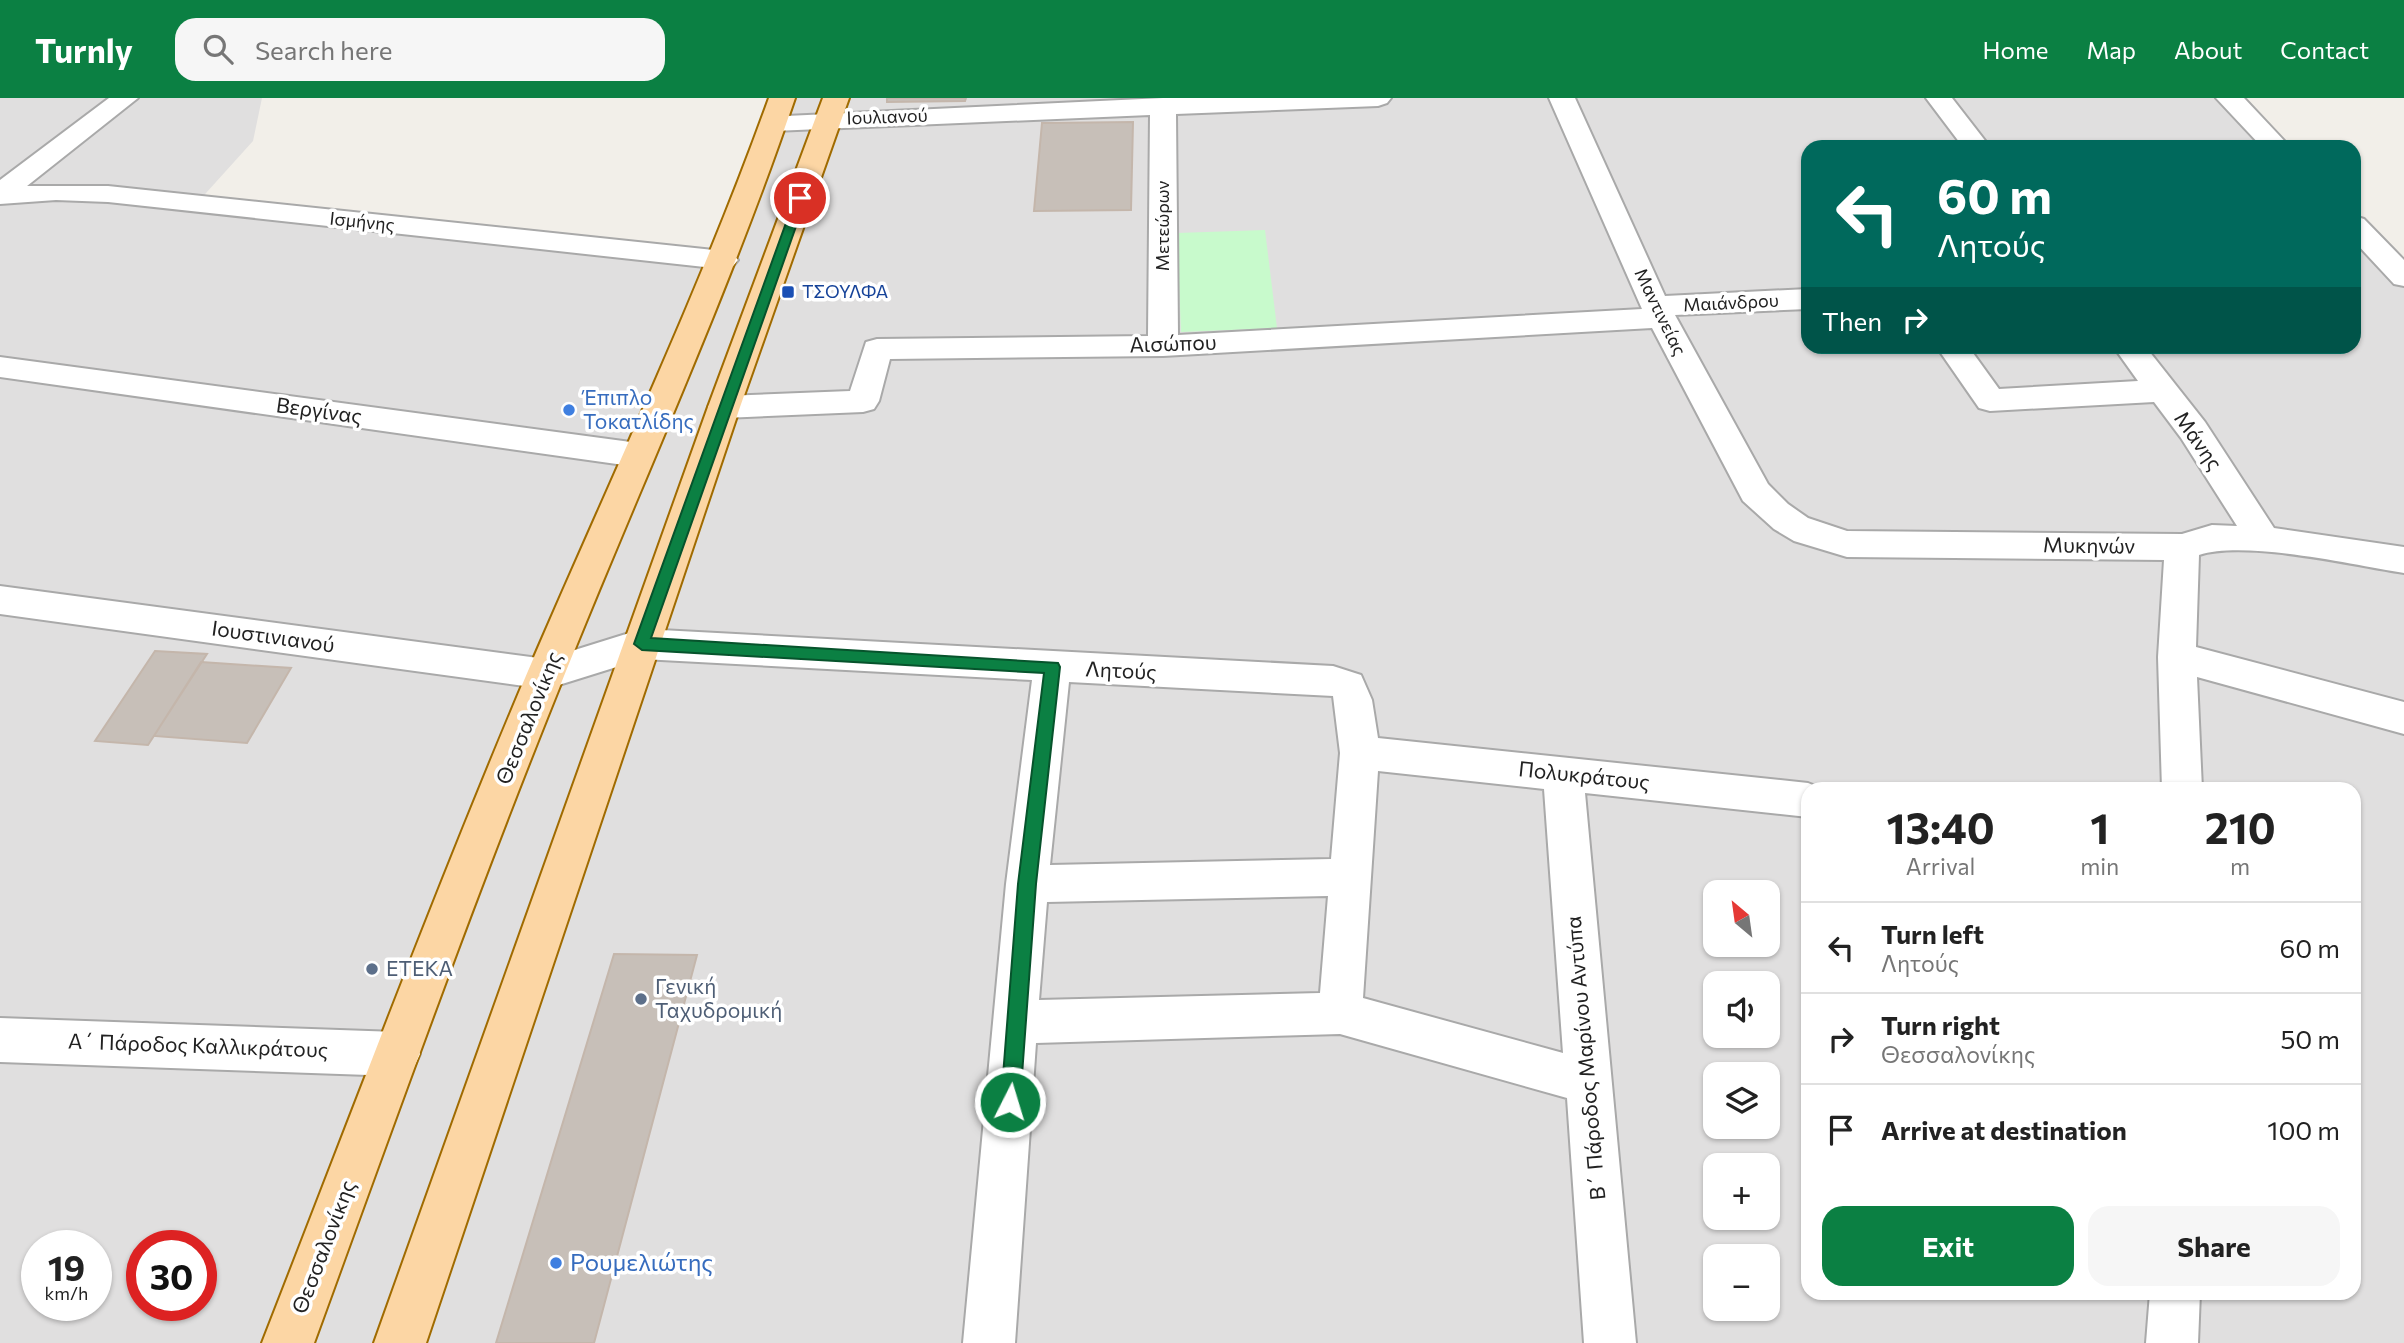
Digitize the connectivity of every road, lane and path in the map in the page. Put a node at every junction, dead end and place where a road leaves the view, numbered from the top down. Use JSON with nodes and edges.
{"nodes":[{"id":1,"x":125,"y":98,"type":"edge"},
{"id":2,"x":1378,"y":98,"type":"edge"},
{"id":3,"x":1562,"y":98,"type":"edge"},
{"id":4,"x":1939,"y":98,"type":"edge"},
{"id":5,"x":2230,"y":98,"type":"edge"},
{"id":6,"x":1163,"y":106,"type":"junction"},
{"id":7,"x":832,"y":109,"type":"edge"},
{"id":8,"x":778,"y":111,"type":"edge"},
{"id":9,"x":1972,"y":140,"type":"edge"},
{"id":10,"x":2270,"y":140,"type":"edge"},
{"id":11,"x":0,"y":195,"type":"edge"},
{"id":12,"x":2361,"y":232,"type":"edge"},
{"id":13,"x":723,"y":260,"type":"junction"},
{"id":14,"x":2404,"y":277,"type":"edge"},
{"id":15,"x":1801,"y":300,"type":"edge"},
{"id":16,"x":1658,"y":312,"type":"junction"},
{"id":17,"x":1163,"y":345,"type":"junction"},
{"id":18,"x":1957,"y":354,"type":"edge"},
{"id":19,"x":2134,"y":354,"type":"edge"},
{"id":20,"x":0,"y":367,"type":"edge"},
{"id":21,"x":2161,"y":391,"type":"junction"},
{"id":22,"x":724,"y":407,"type":"junction"},
{"id":23,"x":638,"y":455,"type":"junction"},
{"id":24,"x":1777,"y":516,"type":"joint"},
{"id":25,"x":2263,"y":539,"type":"junction"},
{"id":26,"x":2182,"y":547,"type":"junction"},
{"id":27,"x":2404,"y":560,"type":"edge"},
{"id":28,"x":0,"y":600,"type":"edge"},
{"id":29,"x":642,"y":644,"type":"junction"},
{"id":30,"x":2177,"y":657,"type":"junction"},
{"id":31,"x":1052,"y":667,"type":"junction"},
{"id":32,"x":546,"y":674,"type":"junction"},
{"id":33,"x":2404,"y":718,"type":"edge"},
{"id":34,"x":1360,"y":753,"type":"junction"},
{"id":35,"x":1563,"y":773,"type":"junction"},
{"id":36,"x":2182,"y":782,"type":"edge"},
{"id":37,"x":1801,"y":799,"type":"edge"},
{"id":38,"x":1351,"y":877,"type":"junction"},
{"id":39,"x":1027,"y":884,"type":"junction"},
{"id":40,"x":1340,"y":1013,"type":"junction"},
{"id":41,"x":1017,"y":1022,"type":"junction"},
{"id":42,"x":0,"y":1040,"type":"edge"},
{"id":43,"x":397,"y":1054,"type":"junction"},
{"id":44,"x":1588,"y":1082,"type":"junction"},
{"id":45,"x":2175,"y":1300,"type":"edge"},
{"id":46,"x":288,"y":1343,"type":"edge"},
{"id":47,"x":400,"y":1343,"type":"edge"},
{"id":48,"x":989,"y":1343,"type":"edge"},
{"id":49,"x":1610,"y":1343,"type":"edge"},
{"id":50,"x":2172,"y":1343,"type":"edge"}],
"edges":[{"from":1,"to":11,"type":"street"},
{"from":2,"to":6,"type":"street","name":"Ιουλιανού"},
{"from":3,"to":16,"type":"street","name":"Μαντινείας"},
{"from":4,"to":9,"type":"street"},
{"from":5,"to":10,"type":"street"},
{"from":6,"to":7,"type":"street","name":"Ιουλιανού"},
{"from":6,"to":17,"type":"street","name":"Μετεώρων"},
{"from":7,"to":8,"type":"street","name":"Ιουλιανού"},
{"from":7,"to":22,"type":"main road"},
{"from":8,"to":13,"type":"main road","name":"Θεσσαλονίκης"},
{"from":11,"to":13,"type":"street","name":"Ισμήνης"},
{"from":12,"to":14,"type":"street"},
{"from":13,"to":23,"type":"main road","name":"Θεσσαλονίκης"},
{"from":15,"to":16,"type":"street","name":"Μαιάνδρου"},
{"from":16,"to":17,"type":"street","name":"Αισώπου"},
{"from":16,"to":24,"type":"street","name":"Μαντινείας"},
{"from":17,"to":22,"type":"street","name":"Αισώπου"},
{"from":18,"to":21,"type":"street"},
{"from":19,"to":21,"type":"street","name":"Μάνης"},
{"from":20,"to":23,"type":"street","name":"Βεργίνας"},
{"from":21,"to":25,"type":"street","name":"Μάνης"},
{"from":22,"to":29,"type":"main road"},
{"from":23,"to":32,"type":"main road","name":"Θεσσαλονίκης"},
{"from":24,"to":26,"type":"street","name":"Μυκηνών"},
{"from":25,"to":26,"type":"street","name":"Μυκηνών"},
{"from":25,"to":27,"type":"street","name":"Μυκηνών"},
{"from":26,"to":30,"type":"street"},
{"from":28,"to":32,"type":"street","name":"Ιουστινιανού"},
{"from":29,"to":31,"type":"street","name":"Λητούς"},
{"from":29,"to":32,"type":"street"},
{"from":29,"to":47,"type":"main road"},
{"from":30,"to":33,"type":"street"},
{"from":30,"to":36,"type":"street"},
{"from":31,"to":34,"type":"street","name":"Λητούς"},
{"from":31,"to":39,"type":"street"},
{"from":32,"to":43,"type":"main road","name":"Θεσσαλονίκης"},
{"from":34,"to":35,"type":"street","name":"Πολυκράτους"},
{"from":34,"to":38,"type":"street"},
{"from":35,"to":37,"type":"street","name":"Πολυκράτους"},
{"from":35,"to":44,"type":"street","name":"Β΄ Πάροδος Μαρίνου Αντύπα"},
{"from":38,"to":39,"type":"street"},
{"from":38,"to":40,"type":"street"},
{"from":39,"to":41,"type":"street"},
{"from":40,"to":41,"type":"street"},
{"from":40,"to":44,"type":"street"},
{"from":41,"to":48,"type":"street"},
{"from":42,"to":43,"type":"street","name":"Α΄ Πάροδος Καλλικράτους"},
{"from":43,"to":46,"type":"main road","name":"Θεσσαλονίκης"},
{"from":44,"to":49,"type":"street","name":"Β΄ Πάροδος Μαρίνου Αντύπα"},
{"from":45,"to":50,"type":"street"}]}
